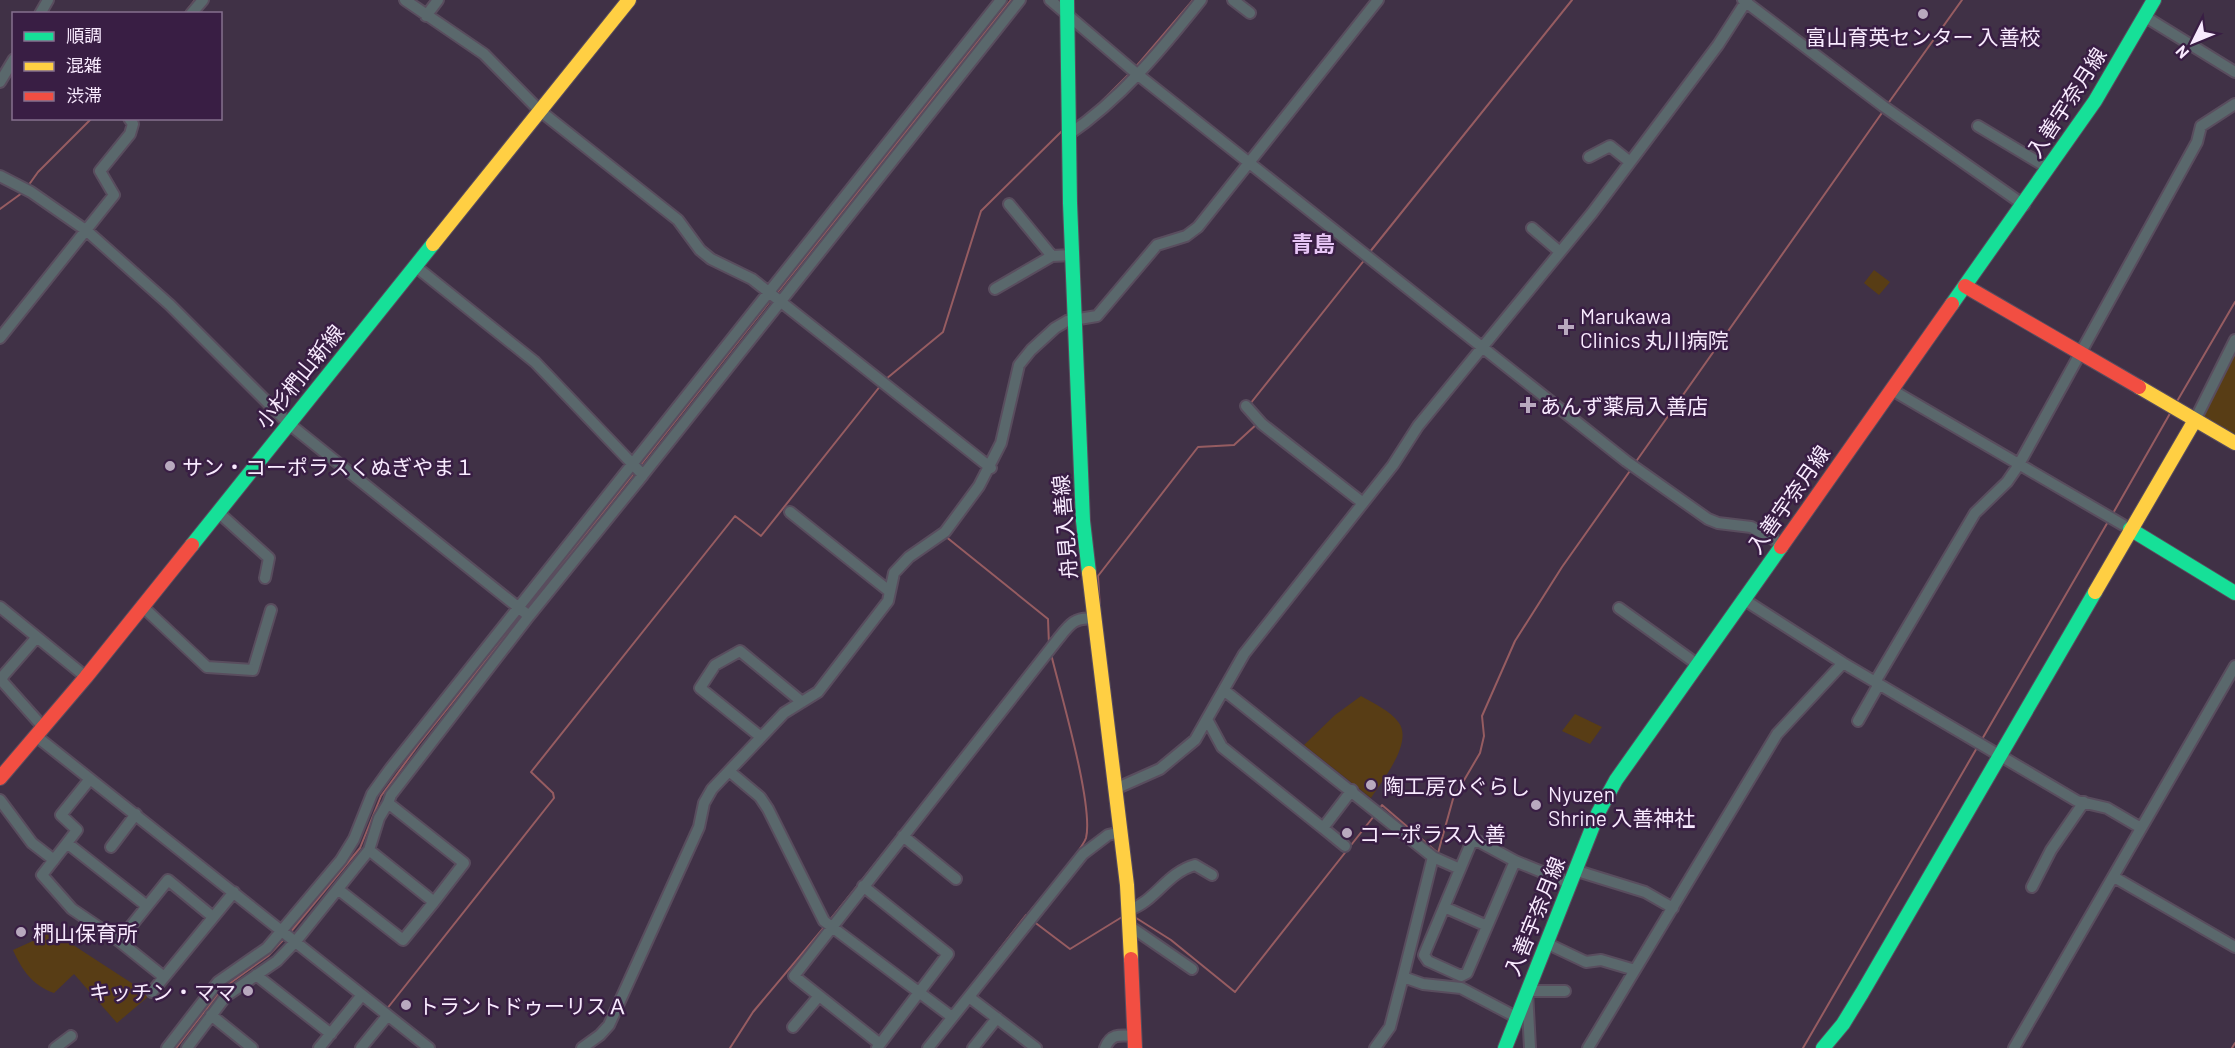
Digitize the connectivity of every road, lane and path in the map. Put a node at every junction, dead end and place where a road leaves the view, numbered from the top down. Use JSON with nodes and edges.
{"nodes":[{"id":1,"x":203,"y":0,"type":"edge"},
{"id":2,"x":405,"y":0,"type":"edge"},
{"id":3,"x":438,"y":0,"type":"edge"},
{"id":4,"x":629,"y":0,"type":"edge"},
{"id":5,"x":1001,"y":0,"type":"edge"},
{"id":6,"x":1020,"y":0,"type":"edge"},
{"id":7,"x":1050,"y":0,"type":"edge"},
{"id":8,"x":1200,"y":0,"type":"edge"},
{"id":9,"x":1233,"y":0,"type":"edge"},
{"id":10,"x":1378,"y":0,"type":"edge"},
{"id":11,"x":2154,"y":0,"type":"edge"},
{"id":12,"x":1745,"y":1,"type":"edge"},
{"id":13,"x":1067,"y":6,"type":"edge"},
{"id":14,"x":194,"y":12,"type":"edge"},
{"id":15,"x":1250,"y":13,"type":"dead end"},
{"id":16,"x":426,"y":15,"type":"junction"},
{"id":17,"x":2144,"y":16,"type":"junction"},
{"id":18,"x":12,"y":62,"type":"edge"},
{"id":19,"x":2235,"y":72,"type":"edge"},
{"id":20,"x":1137,"y":74,"type":"junction"},
{"id":21,"x":0,"y":82,"type":"edge"},
{"id":22,"x":2235,"y":105,"type":"edge"},
{"id":23,"x":539,"y":110,"type":"junction"},
{"id":24,"x":130,"y":120,"type":"edge"},
{"id":25,"x":1978,"y":126,"type":"dead end"},
{"id":26,"x":1068,"y":135,"type":"junction"},
{"id":27,"x":1589,"y":157,"type":"dead end"},
{"id":28,"x":1250,"y":162,"type":"junction"},
{"id":29,"x":1630,"y":162,"type":"junction"},
{"id":30,"x":2048,"y":168,"type":"junction"},
{"id":31,"x":0,"y":176,"type":"edge"},
{"id":32,"x":1009,"y":204,"type":"dead end"},
{"id":33,"x":2024,"y":204,"type":"junction"},
{"id":34,"x":1532,"y":228,"type":"dead end"},
{"id":35,"x":87,"y":231,"type":"junction"},
{"id":36,"x":1560,"y":252,"type":"junction"},
{"id":37,"x":1072,"y":255,"type":"junction"},
{"id":38,"x":1052,"y":256,"type":"junction"},
{"id":39,"x":415,"y":266,"type":"junction"},
{"id":40,"x":1965,"y":286,"type":"junction"},
{"id":41,"x":995,"y":289,"type":"dead end"},
{"id":42,"x":768,"y":292,"type":"junction"},
{"id":43,"x":780,"y":301,"type":"junction"},
{"id":44,"x":1074,"y":321,"type":"junction"},
{"id":45,"x":0,"y":338,"type":"edge"},
{"id":46,"x":2235,"y":340,"type":"edge"},
{"id":47,"x":1482,"y":348,"type":"junction"},
{"id":48,"x":2079,"y":353,"type":"junction"},
{"id":49,"x":1892,"y":390,"type":"junction"},
{"id":50,"x":1246,"y":406,"type":"dead end"},
{"id":51,"x":2195,"y":420,"type":"junction"},
{"id":52,"x":288,"y":423,"type":"junction"},
{"id":53,"x":2235,"y":443,"type":"edge"},
{"id":54,"x":631,"y":465,"type":"junction"},
{"id":55,"x":2018,"y":466,"type":"junction"},
{"id":56,"x":990,"y":468,"type":"junction"},
{"id":57,"x":643,"y":475,"type":"junction"},
{"id":58,"x":1363,"y":503,"type":"junction"},
{"id":59,"x":218,"y":512,"type":"junction"},
{"id":60,"x":790,"y":512,"type":"dead end"},
{"id":61,"x":2130,"y":529,"type":"junction"},
{"id":62,"x":1782,"y":544,"type":"junction"},
{"id":63,"x":265,"y":578,"type":"dead end"},
{"id":64,"x":889,"y":591,"type":"junction"},
{"id":65,"x":2235,"y":593,"type":"edge"},
{"id":66,"x":1743,"y":599,"type":"junction"},
{"id":67,"x":142,"y":606,"type":"junction"},
{"id":68,"x":0,"y":607,"type":"edge"},
{"id":69,"x":518,"y":607,"type":"junction"},
{"id":70,"x":1619,"y":608,"type":"dead end"},
{"id":71,"x":271,"y":610,"type":"dead end"},
{"id":72,"x":529,"y":616,"type":"junction"},
{"id":73,"x":1094,"y":619,"type":"junction"},
{"id":74,"x":37,"y":637,"type":"junction"},
{"id":75,"x":1843,"y":663,"type":"junction"},
{"id":76,"x":1697,"y":664,"type":"junction"},
{"id":77,"x":2235,"y":666,"type":"edge"},
{"id":78,"x":86,"y":677,"type":"junction"},
{"id":79,"x":1,"y":680,"type":"edge"},
{"id":80,"x":1877,"y":683,"type":"junction"},
{"id":81,"x":1225,"y":691,"type":"junction"},
{"id":82,"x":802,"y":702,"type":"junction"},
{"id":83,"x":1208,"y":721,"type":"junction"},
{"id":84,"x":1858,"y":721,"type":"dead end"},
{"id":85,"x":40,"y":731,"type":"junction"},
{"id":86,"x":761,"y":737,"type":"junction"},
{"id":87,"x":1999,"y":756,"type":"junction"},
{"id":88,"x":729,"y":771,"type":"junction"},
{"id":89,"x":0,"y":778,"type":"edge"},
{"id":90,"x":90,"y":778,"type":"junction"},
{"id":91,"x":1115,"y":789,"type":"junction"},
{"id":92,"x":1352,"y":790,"type":"junction"},
{"id":93,"x":0,"y":800,"type":"edge"},
{"id":94,"x":2084,"y":802,"type":"junction"},
{"id":95,"x":388,"y":803,"type":"junction"},
{"id":96,"x":136,"y":814,"type":"junction"},
{"id":97,"x":1323,"y":828,"type":"junction"},
{"id":98,"x":2141,"y":828,"type":"junction"},
{"id":99,"x":1121,"y":832,"type":"junction"},
{"id":100,"x":903,"y":836,"type":"junction"},
{"id":101,"x":67,"y":843,"type":"junction"},
{"id":102,"x":1345,"y":846,"type":"dead end"},
{"id":103,"x":111,"y":847,"type":"dead end"},
{"id":104,"x":369,"y":850,"type":"junction"},
{"id":105,"x":1433,"y":857,"type":"junction"},
{"id":106,"x":54,"y":860,"type":"junction"},
{"id":107,"x":1515,"y":861,"type":"junction"},
{"id":108,"x":1460,"y":869,"type":"junction"},
{"id":109,"x":1212,"y":875,"type":"dead end"},
{"id":110,"x":1572,"y":877,"type":"junction"},
{"id":111,"x":2114,"y":878,"type":"junction"},
{"id":112,"x":956,"y":879,"type":"dead end"},
{"id":113,"x":863,"y":886,"type":"junction"},
{"id":114,"x":2032,"y":887,"type":"dead end"},
{"id":115,"x":339,"y":890,"type":"junction"},
{"id":116,"x":234,"y":892,"type":"junction"},
{"id":117,"x":434,"y":902,"type":"junction"},
{"id":118,"x":147,"y":906,"type":"junction"},
{"id":119,"x":1444,"y":907,"type":"junction"},
{"id":120,"x":1673,"y":908,"type":"junction"},
{"id":121,"x":1130,"y":910,"type":"junction"},
{"id":122,"x":213,"y":917,"type":"junction"},
{"id":123,"x":831,"y":926,"type":"junction"},
{"id":124,"x":1487,"y":926,"type":"junction"},
{"id":125,"x":1131,"y":927,"type":"junction"},
{"id":126,"x":282,"y":930,"type":"junction"},
{"id":127,"x":119,"y":941,"type":"junction"},
{"id":128,"x":296,"y":941,"type":"junction"},
{"id":129,"x":1546,"y":943,"type":"junction"},
{"id":130,"x":2235,"y":947,"type":"edge"},
{"id":131,"x":1192,"y":969,"type":"dead end"},
{"id":132,"x":1635,"y":970,"type":"junction"},
{"id":133,"x":256,"y":975,"type":"junction"},
{"id":134,"x":164,"y":977,"type":"junction"},
{"id":135,"x":1403,"y":977,"type":"junction"},
{"id":136,"x":1527,"y":991,"type":"junction"},
{"id":137,"x":1565,"y":991,"type":"dead end"},
{"id":138,"x":152,"y":992,"type":"dead end"},
{"id":139,"x":919,"y":993,"type":"junction"},
{"id":140,"x":362,"y":996,"type":"junction"},
{"id":141,"x":819,"y":996,"type":"junction"},
{"id":142,"x":969,"y":997,"type":"junction"},
{"id":143,"x":211,"y":1015,"type":"junction"},
{"id":144,"x":387,"y":1016,"type":"junction"},
{"id":145,"x":952,"y":1017,"type":"junction"},
{"id":146,"x":1516,"y":1017,"type":"junction"},
{"id":147,"x":997,"y":1018,"type":"junction"},
{"id":148,"x":793,"y":1027,"type":"dead end"},
{"id":149,"x":331,"y":1034,"type":"junction"},
{"id":150,"x":71,"y":1036,"type":"dead end"},
{"id":151,"x":1135,"y":1042,"type":"edge"},
{"id":152,"x":878,"y":1046,"type":"edge"},
{"id":153,"x":55,"y":1048,"type":"edge"},
{"id":154,"x":167,"y":1048,"type":"edge"},
{"id":155,"x":187,"y":1048,"type":"edge"},
{"id":156,"x":252,"y":1048,"type":"edge"},
{"id":157,"x":319,"y":1048,"type":"edge"},
{"id":158,"x":361,"y":1048,"type":"edge"},
{"id":159,"x":429,"y":1048,"type":"edge"},
{"id":160,"x":582,"y":1048,"type":"edge"},
{"id":161,"x":928,"y":1048,"type":"edge"},
{"id":162,"x":973,"y":1048,"type":"edge"},
{"id":163,"x":1036,"y":1048,"type":"edge"},
{"id":164,"x":1105,"y":1048,"type":"edge"},
{"id":165,"x":1375,"y":1048,"type":"edge"},
{"id":166,"x":1505,"y":1048,"type":"edge"},
{"id":167,"x":1530,"y":1048,"type":"edge"},
{"id":168,"x":1588,"y":1048,"type":"edge"},
{"id":169,"x":1823,"y":1048,"type":"edge"},
{"id":170,"x":2014,"y":1048,"type":"edge"}],
"edges":[{"from":1,"to":14,"type":"street"},
{"from":2,"to":16,"type":"street"},
{"from":3,"to":16,"type":"street"},
{"from":4,"to":23,"type":"main road","name":"小杉椚山新線"},
{"from":5,"to":42,"type":"street"},
{"from":6,"to":43,"type":"street"},
{"from":7,"to":13,"type":"street"},
{"from":8,"to":20,"type":"street"},
{"from":9,"to":15,"type":"street"},
{"from":10,"to":28,"type":"street"},
{"from":11,"to":17,"type":"main road","name":"入善宇奈月線"},
{"from":12,"to":29,"type":"street"},
{"from":12,"to":33,"type":"street"},
{"from":13,"to":20,"type":"street"},
{"from":13,"to":26,"type":"main road","name":"舟見入善線"},
{"from":16,"to":23,"type":"street"},
{"from":17,"to":19,"type":"street"},
{"from":17,"to":30,"type":"main road","name":"入善宇奈月線"},
{"from":18,"to":21,"type":"street"},
{"from":20,"to":26,"type":"street"},
{"from":20,"to":28,"type":"street"},
{"from":22,"to":48,"type":"street"},
{"from":23,"to":39,"type":"main road","name":"小杉椚山新線"},
{"from":23,"to":42,"type":"street"},
{"from":24,"to":35,"type":"street"},
{"from":25,"to":30,"type":"street"},
{"from":26,"to":37,"type":"main road","name":"舟見入善線"},
{"from":27,"to":29,"type":"street"},
{"from":28,"to":44,"type":"street"},
{"from":28,"to":47,"type":"street"},
{"from":29,"to":36,"type":"street"},
{"from":30,"to":33,"type":"main road","name":"入善宇奈月線"},
{"from":31,"to":35,"type":"street"},
{"from":32,"to":38,"type":"street"},
{"from":33,"to":40,"type":"main road","name":"入善宇奈月線"},
{"from":34,"to":36,"type":"street"},
{"from":35,"to":45,"type":"street"},
{"from":35,"to":52,"type":"street"},
{"from":36,"to":47,"type":"street"},
{"from":37,"to":38,"type":"street"},
{"from":37,"to":44,"type":"main road","name":"舟見入善線"},
{"from":38,"to":41,"type":"street"},
{"from":39,"to":52,"type":"main road","name":"小杉椚山新線"},
{"from":39,"to":54,"type":"street"},
{"from":40,"to":48,"type":"main road"},
{"from":40,"to":49,"type":"main road","name":"入善宇奈月線"},
{"from":42,"to":43,"type":"street"},
{"from":42,"to":54,"type":"street"},
{"from":43,"to":56,"type":"street"},
{"from":43,"to":57,"type":"street"},
{"from":44,"to":56,"type":"street"},
{"from":44,"to":73,"type":"main road","name":"舟見入善線"},
{"from":46,"to":51,"type":"street"},
{"from":47,"to":58,"type":"street"},
{"from":47,"to":62,"type":"street"},
{"from":48,"to":51,"type":"main road"},
{"from":48,"to":55,"type":"street"},
{"from":49,"to":55,"type":"street"},
{"from":49,"to":62,"type":"main road","name":"入善宇奈月線"},
{"from":50,"to":58,"type":"street"},
{"from":51,"to":53,"type":"main road"},
{"from":51,"to":61,"type":"main road"},
{"from":52,"to":59,"type":"main road","name":"小杉椚山新線"},
{"from":52,"to":69,"type":"street"},
{"from":54,"to":57,"type":"street"},
{"from":54,"to":69,"type":"street"},
{"from":55,"to":61,"type":"street"},
{"from":55,"to":80,"type":"street"},
{"from":56,"to":64,"type":"street"},
{"from":57,"to":72,"type":"street"},
{"from":58,"to":81,"type":"street"},
{"from":59,"to":63,"type":"street"},
{"from":59,"to":67,"type":"main road","name":"小杉椚山新線"},
{"from":60,"to":64,"type":"street"},
{"from":61,"to":65,"type":"main road"},
{"from":61,"to":87,"type":"main road"},
{"from":62,"to":66,"type":"main road","name":"入善宇奈月線"},
{"from":64,"to":82,"type":"street"},
{"from":66,"to":75,"type":"street"},
{"from":66,"to":76,"type":"main road","name":"入善宇奈月線"},
{"from":67,"to":71,"type":"street"},
{"from":67,"to":78,"type":"main road","name":"小杉椚山新線"},
{"from":68,"to":74,"type":"street"},
{"from":69,"to":72,"type":"street"},
{"from":69,"to":126,"type":"street"},
{"from":70,"to":76,"type":"street"},
{"from":72,"to":95,"type":"street"},
{"from":73,"to":91,"type":"main road","name":"舟見入善線"},
{"from":73,"to":100,"type":"street"},
{"from":74,"to":78,"type":"street"},
{"from":74,"to":79,"type":"street"},
{"from":75,"to":80,"type":"street"},
{"from":75,"to":120,"type":"street"},
{"from":76,"to":110,"type":"main road","name":"入善宇奈月線"},
{"from":77,"to":98,"type":"street"},
{"from":78,"to":85,"type":"main road","name":"小杉椚山新線"},
{"from":79,"to":85,"type":"street"},
{"from":80,"to":84,"type":"street"},
{"from":80,"to":87,"type":"street"},
{"from":81,"to":83,"type":"street"},
{"from":81,"to":92,"type":"street"},
{"from":82,"to":86,"type":"street"},
{"from":82,"to":86,"type":"street"},
{"from":83,"to":91,"type":"street"},
{"from":83,"to":97,"type":"street"},
{"from":85,"to":89,"type":"main road","name":"小杉椚山新線"},
{"from":85,"to":90,"type":"street"},
{"from":86,"to":88,"type":"street"},
{"from":87,"to":94,"type":"street"},
{"from":87,"to":169,"type":"main road"},
{"from":88,"to":123,"type":"street"},
{"from":88,"to":160,"type":"street"},
{"from":90,"to":96,"type":"street"},
{"from":90,"to":101,"type":"street"},
{"from":91,"to":99,"type":"main road","name":"舟見入善線"},
{"from":92,"to":97,"type":"street"},
{"from":92,"to":105,"type":"street"},
{"from":93,"to":106,"type":"street"},
{"from":94,"to":98,"type":"street"},
{"from":94,"to":114,"type":"street"},
{"from":95,"to":104,"type":"street"},
{"from":95,"to":117,"type":"street"},
{"from":96,"to":103,"type":"street"},
{"from":96,"to":116,"type":"street"},
{"from":97,"to":102,"type":"street"},
{"from":98,"to":111,"type":"street"},
{"from":99,"to":121,"type":"main road","name":"舟見入善線"},
{"from":99,"to":142,"type":"street"},
{"from":100,"to":112,"type":"street"},
{"from":100,"to":113,"type":"street"},
{"from":101,"to":106,"type":"street"},
{"from":101,"to":118,"type":"street"},
{"from":104,"to":115,"type":"street"},
{"from":104,"to":117,"type":"street"},
{"from":105,"to":108,"type":"street"},
{"from":105,"to":135,"type":"street"},
{"from":106,"to":127,"type":"street"},
{"from":107,"to":108,"type":"street"},
{"from":107,"to":110,"type":"street"},
{"from":107,"to":124,"type":"street"},
{"from":108,"to":119,"type":"street"},
{"from":109,"to":121,"type":"street"},
{"from":110,"to":120,"type":"street"},
{"from":110,"to":129,"type":"main road","name":"入善宇奈月線"},
{"from":111,"to":130,"type":"street"},
{"from":111,"to":170,"type":"street"},
{"from":113,"to":123,"type":"street"},
{"from":113,"to":139,"type":"street"},
{"from":115,"to":117,"type":"street"},
{"from":115,"to":128,"type":"street"},
{"from":116,"to":122,"type":"street"},
{"from":116,"to":126,"type":"street"},
{"from":118,"to":122,"type":"street"},
{"from":118,"to":127,"type":"street"},
{"from":119,"to":124,"type":"street"},
{"from":119,"to":124,"type":"street"},
{"from":120,"to":132,"type":"street"},
{"from":121,"to":125,"type":"main road","name":"舟見入善線"},
{"from":122,"to":134,"type":"street"},
{"from":123,"to":139,"type":"street"},
{"from":123,"to":141,"type":"street"},
{"from":125,"to":131,"type":"street"},
{"from":125,"to":151,"type":"main road","name":"舟見入善線"},
{"from":126,"to":128,"type":"street"},
{"from":126,"to":154,"type":"street"},
{"from":127,"to":134,"type":"street"},
{"from":128,"to":133,"type":"street"},
{"from":128,"to":140,"type":"street"},
{"from":129,"to":132,"type":"street"},
{"from":129,"to":136,"type":"main road","name":"入善宇奈月線"},
{"from":132,"to":168,"type":"street"},
{"from":133,"to":143,"type":"street"},
{"from":133,"to":149,"type":"street"},
{"from":134,"to":138,"type":"street"},
{"from":135,"to":146,"type":"street"},
{"from":135,"to":165,"type":"street"},
{"from":136,"to":137,"type":"street"},
{"from":136,"to":146,"type":"main road","name":"入善宇奈月線"},
{"from":136,"to":167,"type":"street"},
{"from":139,"to":145,"type":"street"},
{"from":139,"to":152,"type":"street"},
{"from":140,"to":144,"type":"street"},
{"from":140,"to":149,"type":"street"},
{"from":141,"to":148,"type":"street"},
{"from":141,"to":152,"type":"street"},
{"from":142,"to":145,"type":"street"},
{"from":142,"to":147,"type":"street"},
{"from":143,"to":155,"type":"street"},
{"from":143,"to":156,"type":"street"},
{"from":144,"to":158,"type":"street"},
{"from":144,"to":159,"type":"street"},
{"from":145,"to":161,"type":"street"},
{"from":146,"to":166,"type":"main road","name":"入善宇奈月線"},
{"from":147,"to":162,"type":"street"},
{"from":147,"to":163,"type":"street"},
{"from":149,"to":157,"type":"street"},
{"from":150,"to":153,"type":"street"},
{"from":151,"to":164,"type":"street"}]}
